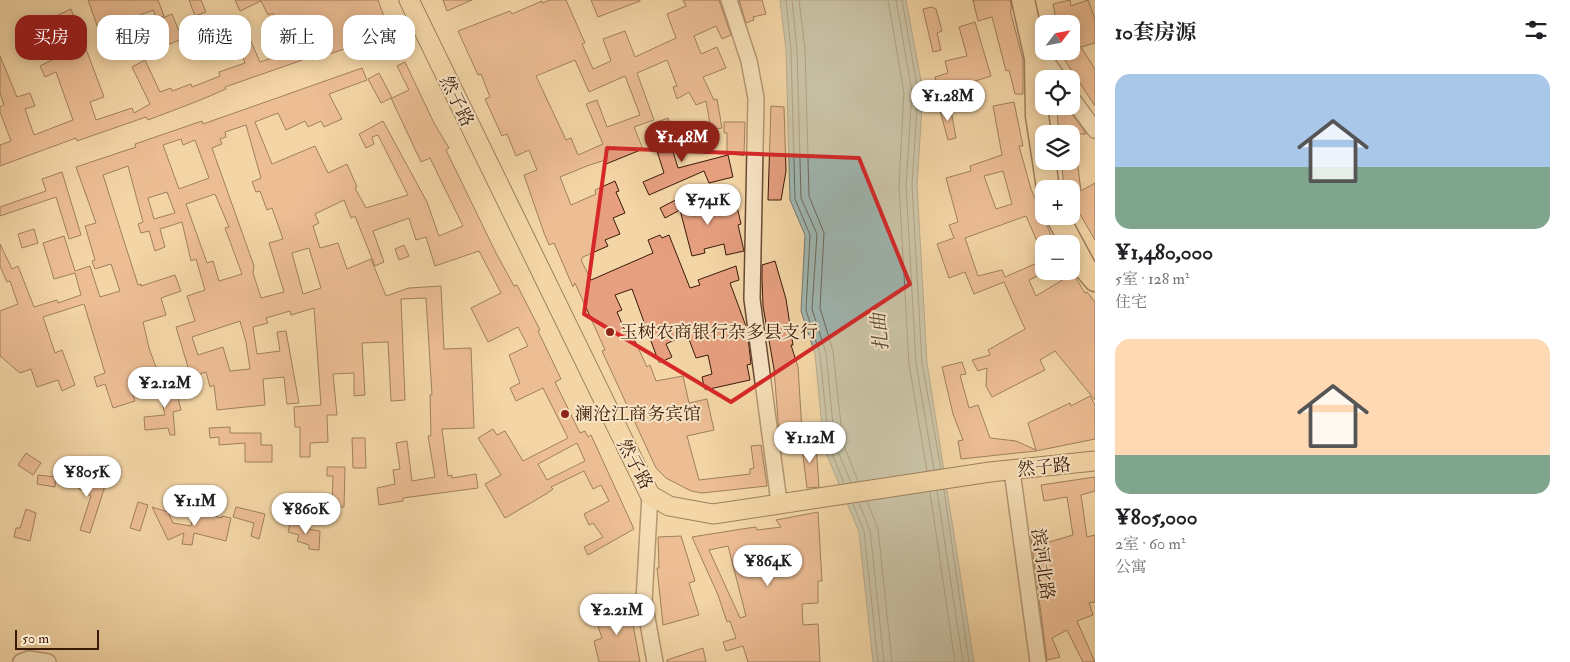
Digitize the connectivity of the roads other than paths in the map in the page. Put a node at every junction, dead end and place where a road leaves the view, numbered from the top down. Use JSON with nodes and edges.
{"nodes":[{"id":1,"x":409,"y":0,"type":"edge"},
{"id":2,"x":729,"y":0,"type":"edge"},
{"id":3,"x":1023,"y":0,"type":"edge"},
{"id":4,"x":1032,"y":0,"type":"edge"},
{"id":5,"x":1045,"y":69,"type":"edge"},
{"id":6,"x":1080,"y":109,"type":"edge"},
{"id":7,"x":1038,"y":125,"type":"edge"},
{"id":8,"x":1095,"y":130,"type":"edge"},
{"id":9,"x":1062,"y":225,"type":"edge"},
{"id":10,"x":1072,"y":225,"type":"edge"},
{"id":11,"x":1095,"y":263,"type":"edge"},
{"id":12,"x":1095,"y":280,"type":"edge"},
{"id":13,"x":1095,"y":461,"type":"edge"},
{"id":14,"x":1012,"y":471,"type":"junction"},
{"id":15,"x":650,"y":495,"type":"junction"},
{"id":16,"x":787,"y":502,"type":"junction"},
{"id":17,"x":21,"y":662,"type":"edge"},
{"id":18,"x":48,"y":662,"type":"edge"},
{"id":19,"x":655,"y":662,"type":"edge"},
{"id":20,"x":1038,"y":662,"type":"edge"}],
"edges":[{"from":1,"to":15,"type":"main road","name":"然子路"},
{"from":2,"to":16,"type":"street"},
{"from":3,"to":7,"type":"highway"},
{"from":4,"to":5,"type":"highway"},
{"from":6,"to":8,"type":"street"},
{"from":9,"to":12,"type":"highway"},
{"from":10,"to":11,"type":"highway"},
{"from":13,"to":14,"type":"main road","name":"然子路"},
{"from":14,"to":16,"type":"main road","name":"然子路"},
{"from":14,"to":20,"type":"street","name":"滨河北路"},
{"from":15,"to":16,"type":"main road","name":"然子路"},
{"from":15,"to":19,"type":"street"},
{"from":17,"to":18,"type":"street"}]}
